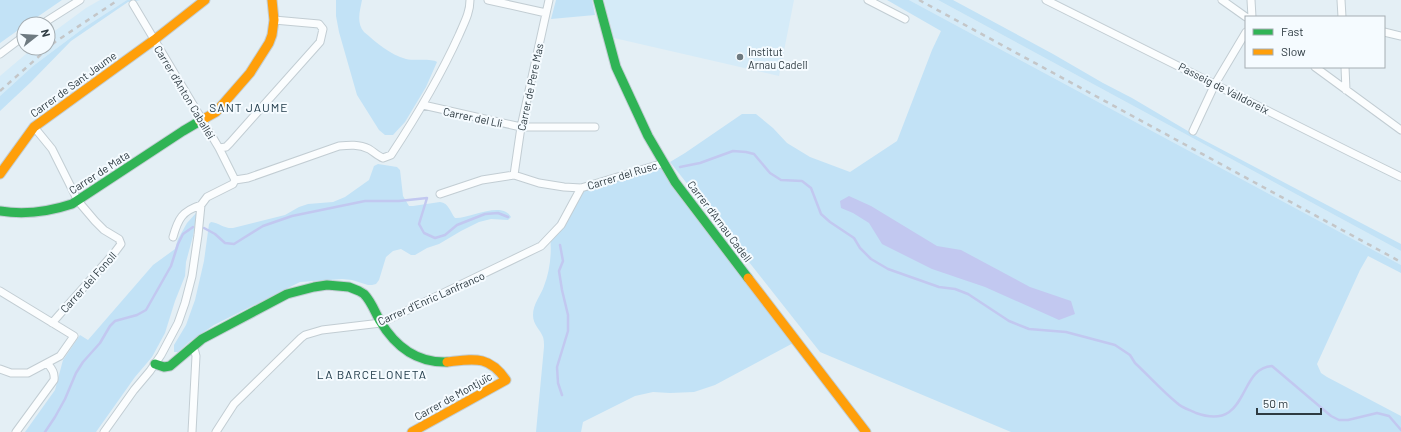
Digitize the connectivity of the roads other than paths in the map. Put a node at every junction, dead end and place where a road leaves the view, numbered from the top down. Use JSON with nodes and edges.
{"nodes":[{"id":1,"x":80,"y":0,"type":"edge"},
{"id":2,"x":205,"y":0,"type":"edge"},
{"id":3,"x":272,"y":0,"type":"edge"},
{"id":4,"x":470,"y":0,"type":"edge"},
{"id":5,"x":488,"y":0,"type":"edge"},
{"id":6,"x":549,"y":0,"type":"edge"},
{"id":7,"x":598,"y":0,"type":"edge"},
{"id":8,"x":868,"y":0,"type":"edge"},
{"id":9,"x":1046,"y":0,"type":"edge"},
{"id":10,"x":1222,"y":0,"type":"edge"},
{"id":11,"x":1251,"y":0,"type":"edge"},
{"id":12,"x":1341,"y":0,"type":"edge"},
{"id":13,"x":132,"y":4,"type":"dead end"},
{"id":14,"x":546,"y":13,"type":"junction"},
{"id":15,"x":55,"y":16,"type":"edge"},
{"id":16,"x":1245,"y":16,"type":"edge"},
{"id":17,"x":1252,"y":16,"type":"edge"},
{"id":18,"x":1342,"y":16,"type":"edge"},
{"id":19,"x":905,"y":19,"type":"dead end"},
{"id":20,"x":274,"y":20,"type":"junction"},
{"id":21,"x":1385,"y":32,"type":"edge"},
{"id":22,"x":1245,"y":34,"type":"edge"},
{"id":23,"x":1401,"y":36,"type":"edge"},
{"id":24,"x":154,"y":40,"type":"junction"},
{"id":25,"x":16,"y":42,"type":"edge"},
{"id":26,"x":0,"y":54,"type":"edge"},
{"id":27,"x":1316,"y":68,"type":"edge"},
{"id":28,"x":1345,"y":68,"type":"edge"},
{"id":29,"x":1215,"y":84,"type":"junction"},
{"id":30,"x":1346,"y":90,"type":"junction"},
{"id":31,"x":423,"y":105,"type":"junction"},
{"id":32,"x":201,"y":120,"type":"junction"},
{"id":33,"x":34,"y":127,"type":"junction"},
{"id":34,"x":521,"y":127,"type":"junction"},
{"id":35,"x":595,"y":127,"type":"dead end"},
{"id":36,"x":1401,"y":130,"type":"edge"},
{"id":37,"x":1194,"y":131,"type":"dead end"},
{"id":38,"x":219,"y":148,"type":"junction"},
{"id":39,"x":664,"y":163,"type":"junction"},
{"id":40,"x":0,"y":174,"type":"edge"},
{"id":41,"x":514,"y":175,"type":"junction"},
{"id":42,"x":1401,"y":177,"type":"edge"},
{"id":43,"x":236,"y":180,"type":"junction"},
{"id":44,"x":581,"y":188,"type":"junction"},
{"id":45,"x":440,"y":194,"type":"dead end"},
{"id":46,"x":78,"y":201,"type":"junction"},
{"id":47,"x":201,"y":205,"type":"junction"},
{"id":48,"x":0,"y":211,"type":"edge"},
{"id":49,"x":174,"y":237,"type":"dead end"},
{"id":50,"x":0,"y":291,"type":"edge"},
{"id":51,"x":52,"y":323,"type":"junction"},
{"id":52,"x":381,"y":323,"type":"junction"},
{"id":53,"x":191,"y":347,"type":"junction"},
{"id":54,"x":48,"y":364,"type":"junction"},
{"id":55,"x":155,"y":364,"type":"junction"},
{"id":56,"x":0,"y":369,"type":"edge"},
{"id":57,"x":16,"y":432,"type":"edge"},
{"id":58,"x":104,"y":432,"type":"edge"},
{"id":59,"x":192,"y":432,"type":"edge"},
{"id":60,"x":216,"y":432,"type":"edge"},
{"id":61,"x":412,"y":432,"type":"edge"},
{"id":62,"x":866,"y":432,"type":"edge"}],
"edges":[{"from":1,"to":15,"type":"street"},
{"from":2,"to":24,"type":"street","name":"Carrer de Sant Jaume"},
{"from":3,"to":20,"type":"street","name":"Carrer de Mata"},
{"from":4,"to":31,"type":"street"},
{"from":5,"to":14,"type":"street"},
{"from":6,"to":14,"type":"street","name":"Carrer de Pere Mas"},
{"from":7,"to":39,"type":"street","name":"Carrer d'Arnau Cadell"},
{"from":8,"to":19,"type":"street"},
{"from":9,"to":29,"type":"street","name":"Passeig de Valldoreix"},
{"from":10,"to":16,"type":"street"},
{"from":11,"to":17,"type":"street"},
{"from":12,"to":18,"type":"street"},
{"from":13,"to":24,"type":"street","name":"Carrer d'Anton Caballéi"},
{"from":14,"to":34,"type":"street","name":"Carrer de Pere Mas"},
{"from":20,"to":32,"type":"street","name":"Carrer de Mata"},
{"from":20,"to":38,"type":"street"},
{"from":21,"to":23,"type":"street"},
{"from":22,"to":29,"type":"street"},
{"from":24,"to":32,"type":"street","name":"Carrer d'Anton Caballéi"},
{"from":24,"to":33,"type":"street","name":"Carrer de Sant Jaume"},
{"from":25,"to":26,"type":"street"},
{"from":27,"to":30,"type":"street"},
{"from":28,"to":30,"type":"street"},
{"from":29,"to":37,"type":"street"},
{"from":29,"to":42,"type":"street","name":"Passeig de Valldoreix"},
{"from":30,"to":36,"type":"street"},
{"from":31,"to":34,"type":"street","name":"Carrer del Lli"},
{"from":31,"to":43,"type":"street"},
{"from":32,"to":38,"type":"street","name":"Carrer d'Anton Caballéi"},
{"from":32,"to":46,"type":"street","name":"Carrer de Mata"},
{"from":33,"to":40,"type":"street","name":"Carrer de Sant Jaume"},
{"from":33,"to":46,"type":"street","name":"Carrer del Fonoll"},
{"from":34,"to":35,"type":"street","name":"Carrer del Lli"},
{"from":34,"to":41,"type":"street","name":"Carrer de Pere Mas"},
{"from":38,"to":43,"type":"street","name":"Carrer d'Anton Caballéi"},
{"from":39,"to":44,"type":"street","name":"Carrer del Rusc"},
{"from":39,"to":62,"type":"street","name":"Carrer d'Arnau Cadell"},
{"from":41,"to":44,"type":"street","name":"Carrer del Rusc"},
{"from":41,"to":45,"type":"street","name":"Carrer del Rusc"},
{"from":43,"to":47,"type":"street"},
{"from":44,"to":52,"type":"street","name":"Carrer d'Enric Lanfranco"},
{"from":46,"to":48,"type":"street","name":"Carrer de Mata"},
{"from":46,"to":51,"type":"street","name":"Carrer del Fonoll"},
{"from":47,"to":49,"type":"street"},
{"from":47,"to":55,"type":"street"},
{"from":50,"to":51,"type":"street"},
{"from":51,"to":54,"type":"street"},
{"from":52,"to":53,"type":"street"},
{"from":52,"to":60,"type":"street","name":"Carrer d'Enric Lanfranco"},
{"from":52,"to":61,"type":"street","name":"Carrer de Montjuïc"},
{"from":53,"to":55,"type":"street"},
{"from":53,"to":59,"type":"street"},
{"from":54,"to":56,"type":"street"},
{"from":54,"to":57,"type":"street"},
{"from":55,"to":58,"type":"street"}]}
